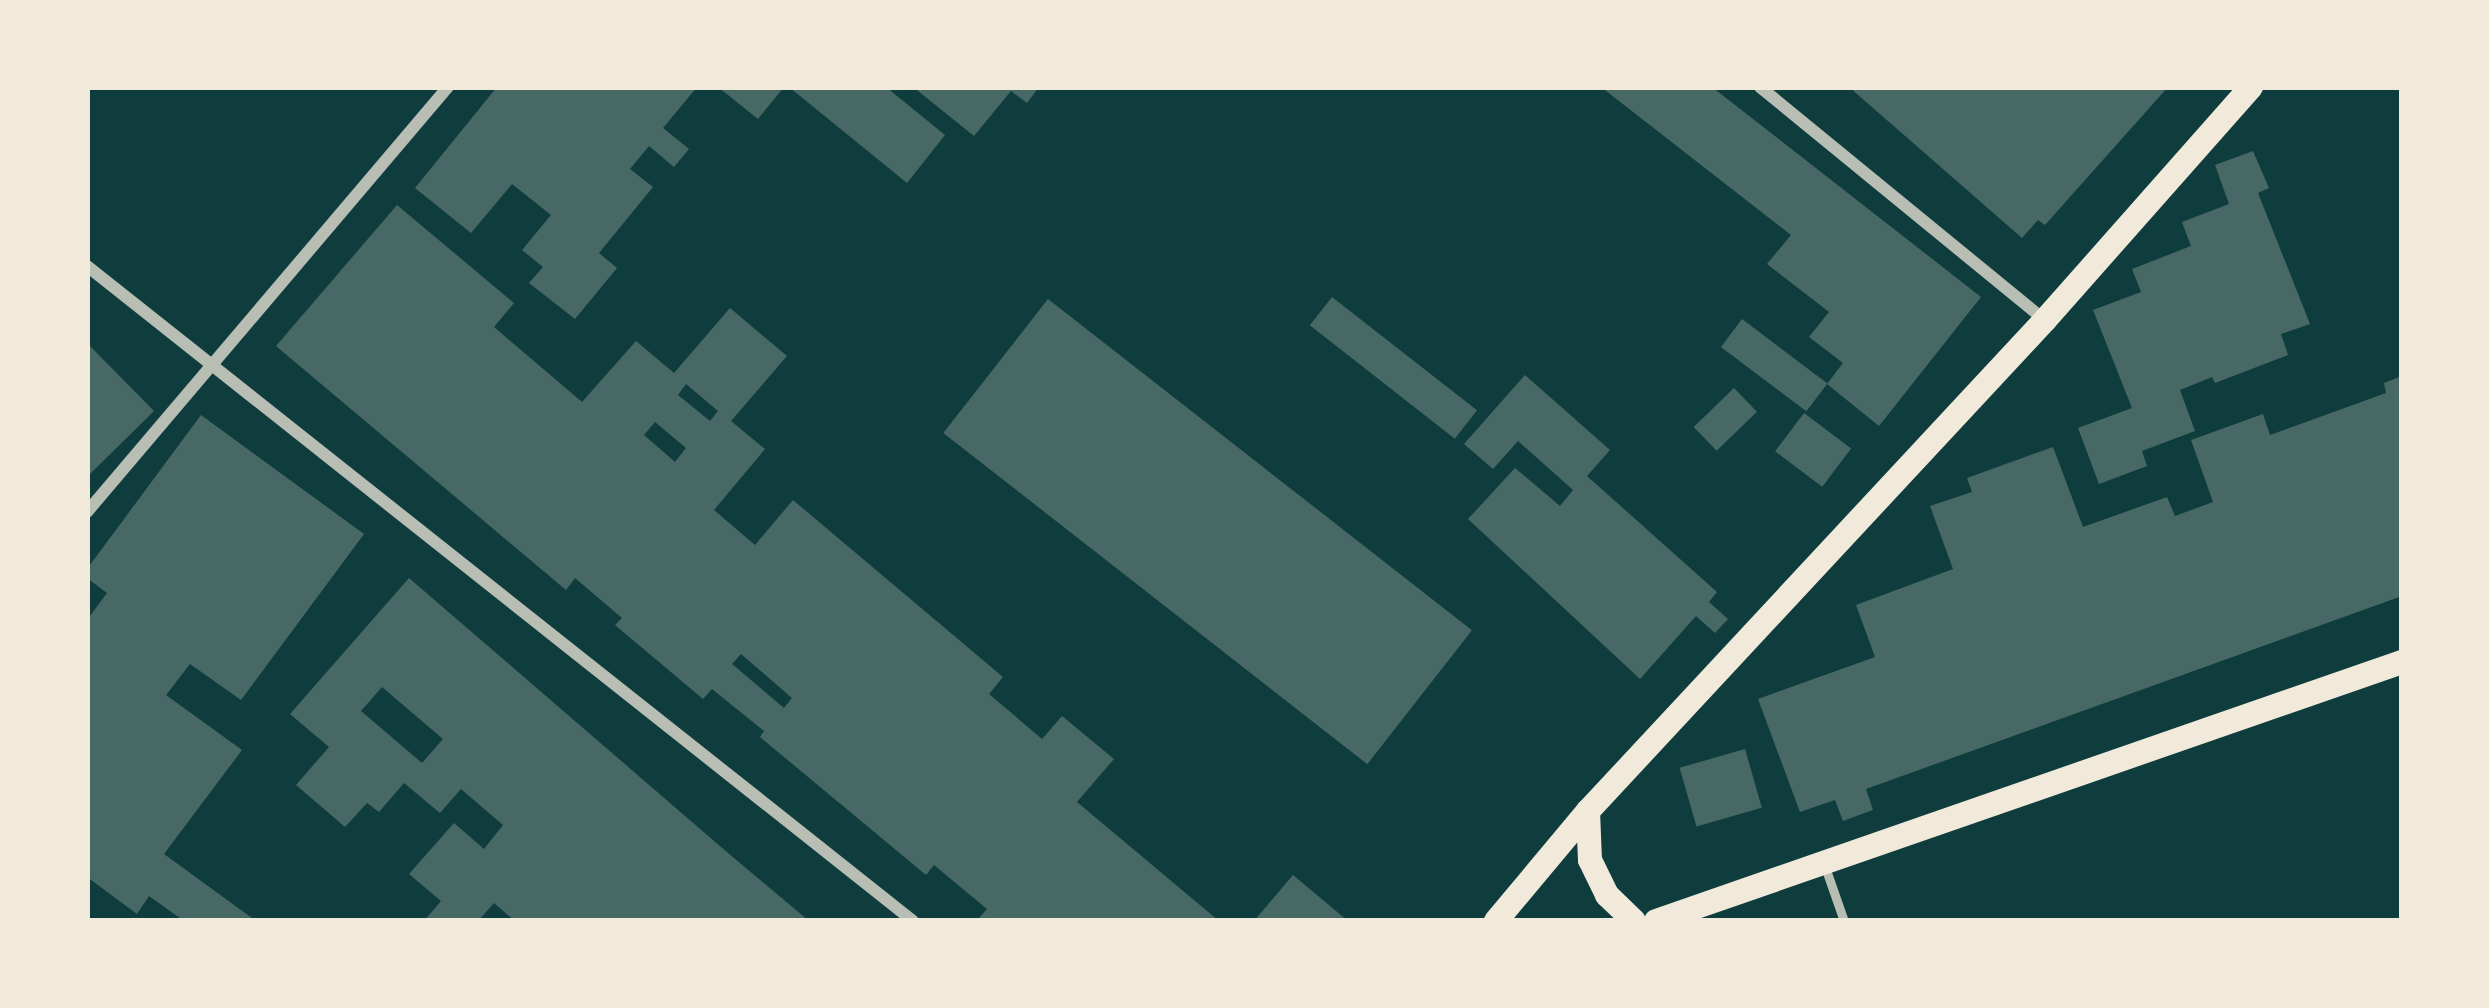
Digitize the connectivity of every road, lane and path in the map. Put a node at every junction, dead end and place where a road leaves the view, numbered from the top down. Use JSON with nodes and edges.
{"nodes":[{"id":1,"x":448,"y":87,"type":"edge"},
{"id":2,"x":1760,"y":87,"type":"edge"},
{"id":3,"x":2251,"y":87,"type":"edge"},
{"id":4,"x":87,"y":266,"type":"edge"},
{"id":5,"x":2044,"y":320,"type":"junction"},
{"id":6,"x":212,"y":363,"type":"junction"},
{"id":7,"x":87,"y":512,"type":"edge"},
{"id":8,"x":2402,"y":662,"type":"edge"},
{"id":9,"x":1588,"y":811,"type":"junction"},
{"id":10,"x":1824,"y":862,"type":"junction"},
{"id":11,"x":913,"y":921,"type":"edge"},
{"id":12,"x":1496,"y":921,"type":"edge"},
{"id":13,"x":1634,"y":921,"type":"edge"},
{"id":14,"x":1655,"y":921,"type":"edge"},
{"id":15,"x":1844,"y":921,"type":"edge"}],
"edges":[{"from":1,"to":6,"type":"street"},
{"from":2,"to":5,"type":"street"},
{"from":3,"to":5,"type":"main road"},
{"from":4,"to":6,"type":"street"},
{"from":5,"to":9,"type":"main road"},
{"from":6,"to":7,"type":"street"},
{"from":6,"to":11,"type":"street"},
{"from":8,"to":10,"type":"main road"},
{"from":9,"to":12,"type":"main road"},
{"from":9,"to":13,"type":"main road"},
{"from":10,"to":14,"type":"main road"},
{"from":10,"to":15,"type":"lane"}]}
